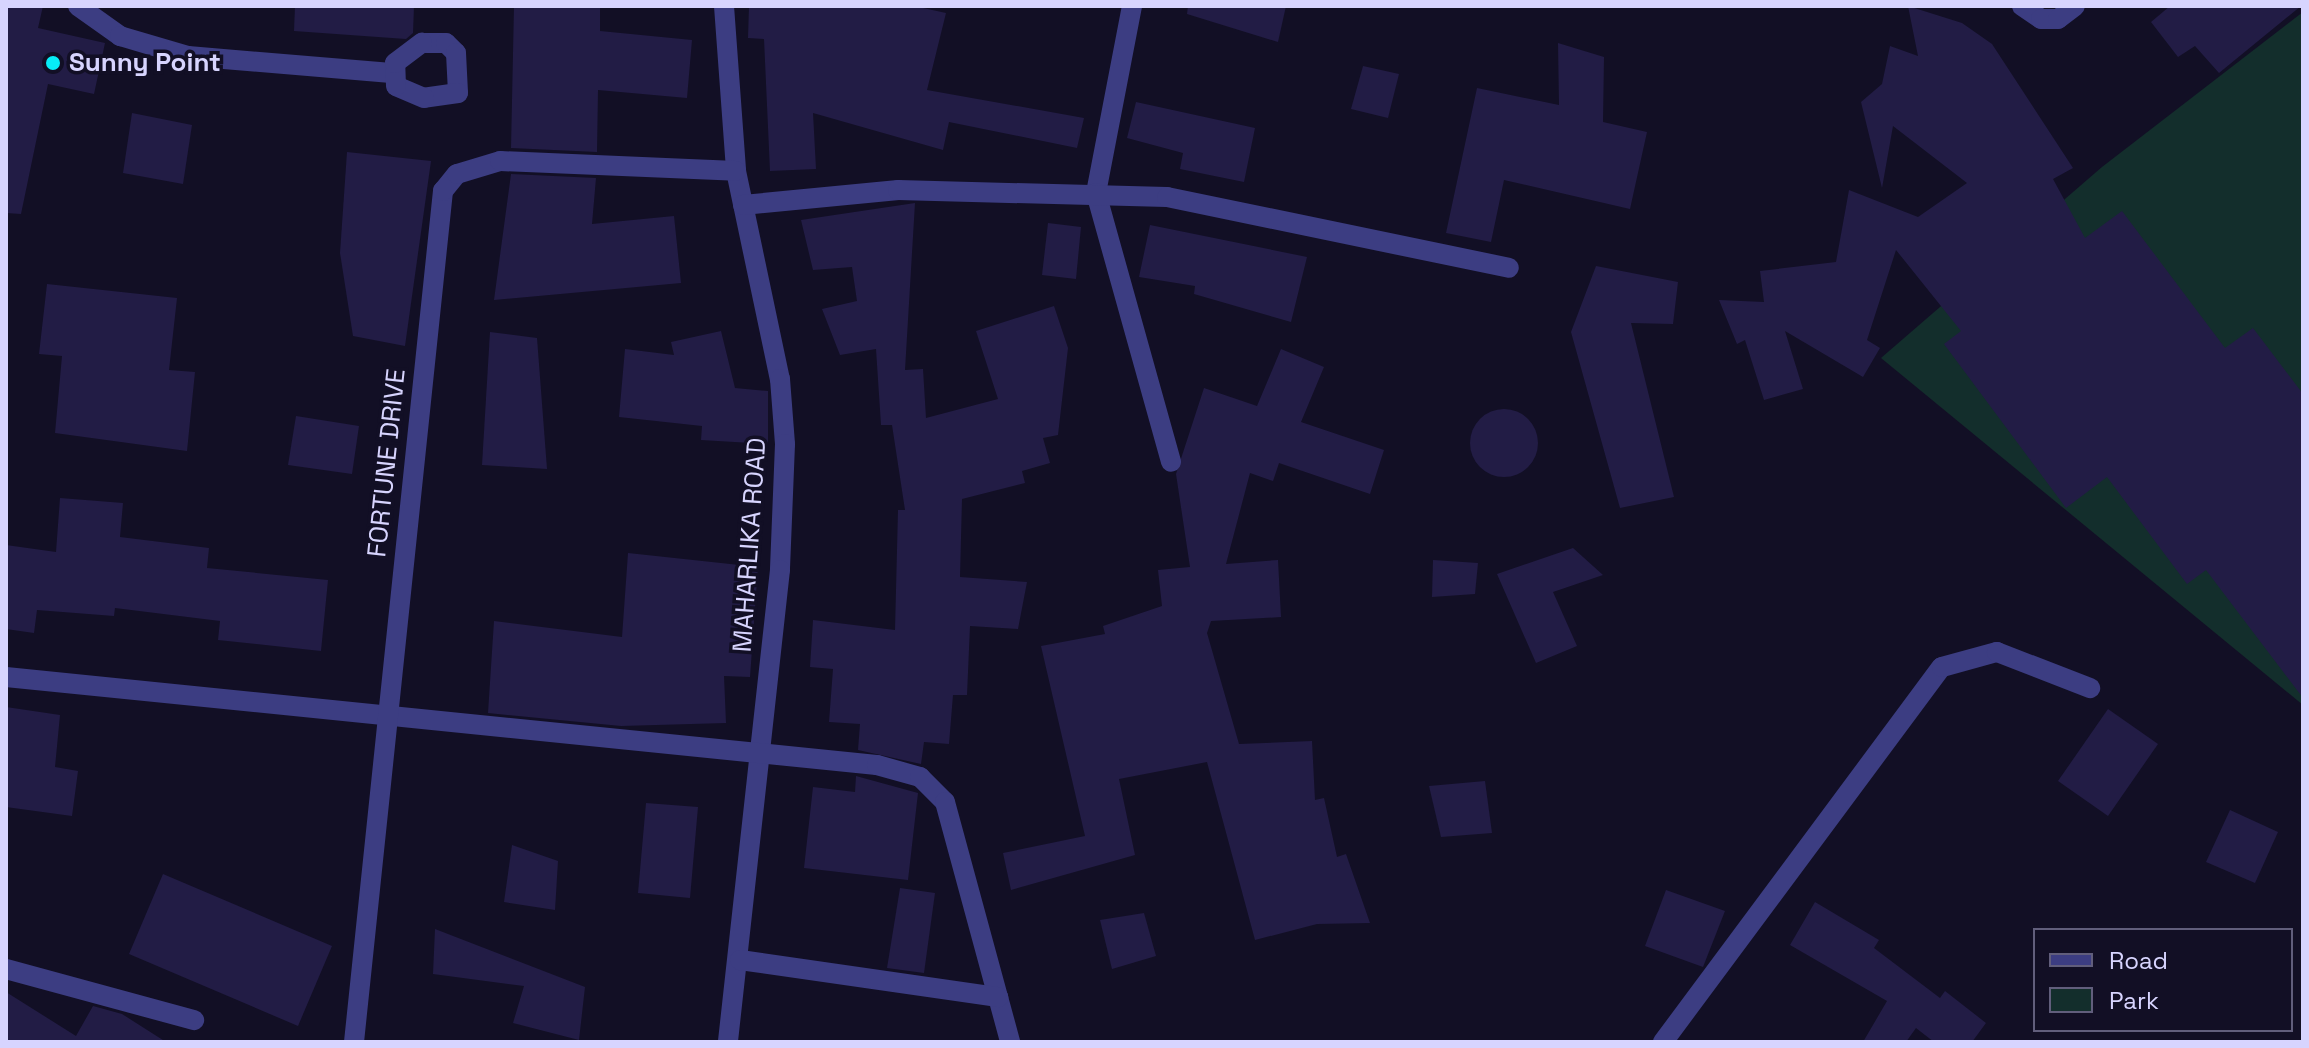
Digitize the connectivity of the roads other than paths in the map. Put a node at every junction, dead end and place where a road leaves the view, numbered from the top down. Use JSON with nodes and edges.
{"nodes":[{"id":1,"x":78,"y":6,"type":"edge"},
{"id":2,"x":724,"y":6,"type":"edge"},
{"id":3,"x":1132,"y":6,"type":"edge"},
{"id":4,"x":2022,"y":6,"type":"edge"},
{"id":5,"x":2075,"y":6,"type":"edge"},
{"id":6,"x":391,"y":73,"type":"junction"},
{"id":7,"x":736,"y":171,"type":"junction"},
{"id":8,"x":1096,"y":193,"type":"junction"},
{"id":9,"x":743,"y":205,"type":"junction"},
{"id":10,"x":1509,"y":268,"type":"dead end"},
{"id":11,"x":1171,"y":462,"type":"dead end"},
{"id":12,"x":6,"y":677,"type":"edge"},
{"id":13,"x":2090,"y":688,"type":"dead end"},
{"id":14,"x":388,"y":721,"type":"junction"},
{"id":15,"x":758,"y":756,"type":"junction"},
{"id":16,"x":740,"y":960,"type":"junction"},
{"id":17,"x":6,"y":969,"type":"edge"},
{"id":18,"x":998,"y":997,"type":"junction"},
{"id":19,"x":194,"y":1020,"type":"dead end"},
{"id":20,"x":354,"y":1042,"type":"edge"},
{"id":21,"x":728,"y":1042,"type":"edge"},
{"id":22,"x":1010,"y":1042,"type":"edge"},
{"id":23,"x":1663,"y":1042,"type":"edge"}],
"edges":[{"from":1,"to":6,"type":"street"},
{"from":2,"to":7,"type":"street","name":"MAHARLIKA ROAD"},
{"from":3,"to":8,"type":"street"},
{"from":4,"to":5,"type":"street"},
{"from":6,"to":6,"type":"street"},
{"from":7,"to":9,"type":"street","name":"MAHARLIKA ROAD"},
{"from":7,"to":14,"type":"street","name":"FORTUNE DRIVE"},
{"from":8,"to":9,"type":"street"},
{"from":8,"to":10,"type":"street"},
{"from":8,"to":11,"type":"street"},
{"from":9,"to":15,"type":"street","name":"MAHARLIKA ROAD"},
{"from":12,"to":14,"type":"street"},
{"from":13,"to":23,"type":"street"},
{"from":14,"to":15,"type":"street"},
{"from":14,"to":20,"type":"street","name":"FORTUNE DRIVE"},
{"from":15,"to":16,"type":"street","name":"MAHARLIKA ROAD"},
{"from":15,"to":18,"type":"street"},
{"from":16,"to":18,"type":"street"},
{"from":16,"to":21,"type":"street","name":"MAHARLIKA ROAD"},
{"from":17,"to":19,"type":"street"},
{"from":18,"to":22,"type":"street"}]}
